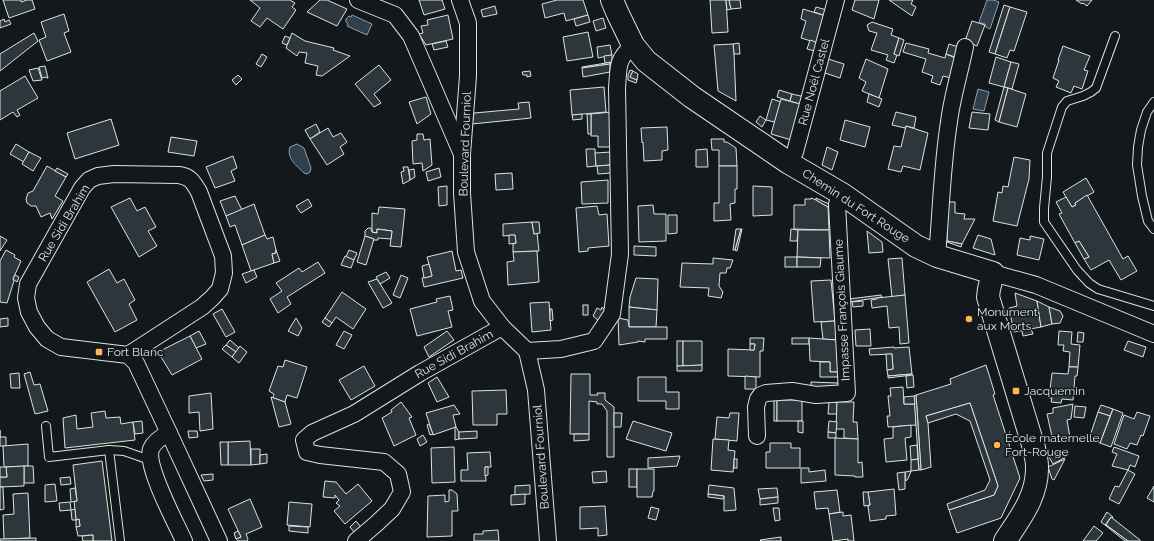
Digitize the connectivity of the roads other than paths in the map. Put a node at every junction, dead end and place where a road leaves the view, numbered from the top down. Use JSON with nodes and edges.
{"nodes":[{"id":1,"x":358,"y":0,"type":"edge"},
{"id":2,"x":460,"y":0,"type":"edge"},
{"id":3,"x":612,"y":0,"type":"edge"},
{"id":4,"x":836,"y":0,"type":"edge"},
{"id":5,"x":1115,"y":36,"type":"dead end"},
{"id":6,"x":633,"y":45,"type":"junction"},
{"id":7,"x":966,"y":47,"type":"dead end"},
{"id":8,"x":1154,"y":102,"type":"edge"},
{"id":9,"x":462,"y":154,"type":"junction"},
{"id":10,"x":789,"y":163,"type":"junction"},
{"id":11,"x":842,"y":194,"type":"junction"},
{"id":12,"x":1154,"y":229,"type":"edge"},
{"id":13,"x":937,"y":256,"type":"junction"},
{"id":14,"x":993,"y":273,"type":"junction"},
{"id":15,"x":1154,"y":306,"type":"edge"},
{"id":16,"x":502,"y":327,"type":"junction"},
{"id":17,"x":1154,"y":334,"type":"edge"},
{"id":18,"x":527,"y":351,"type":"junction"},
{"id":19,"x":128,"y":355,"type":"junction"},
{"id":20,"x":46,"y":426,"type":"dead end"},
{"id":21,"x":169,"y":433,"type":"junction"},
{"id":22,"x":757,"y":436,"type":"dead end"},
{"id":23,"x":109,"y":450,"type":"junction"},
{"id":24,"x":150,"y":460,"type":"junction"},
{"id":25,"x":120,"y":541,"type":"edge"},
{"id":26,"x":184,"y":541,"type":"edge"},
{"id":27,"x":219,"y":541,"type":"edge"},
{"id":28,"x":356,"y":541,"type":"edge"},
{"id":29,"x":548,"y":541,"type":"edge"},
{"id":30,"x":1005,"y":541,"type":"edge"}],
"edges":[{"from":1,"to":9,"type":"street"},
{"from":2,"to":9,"type":"street","name":"Boulevard Fourniol"},
{"from":3,"to":6,"type":"main road","name":"Chemin du Fort Rouge"},
{"from":4,"to":10,"type":"street","name":"Rue Noël Castel"},
{"from":5,"to":15,"type":"lane"},
{"from":6,"to":10,"type":"main road","name":"Chemin du Fort Rouge"},
{"from":6,"to":18,"type":"street"},
{"from":7,"to":13,"type":"street"},
{"from":8,"to":12,"type":"lane"},
{"from":9,"to":16,"type":"street","name":"Boulevard Fourniol"},
{"from":10,"to":11,"type":"main road","name":"Chemin du Fort Rouge"},
{"from":11,"to":13,"type":"main road","name":"Chemin du Fort Rouge"},
{"from":11,"to":22,"type":"street","name":"Impasse François Giaume"},
{"from":13,"to":14,"type":"main road","name":"Chemin du Fort Rouge"},
{"from":14,"to":17,"type":"street","name":"Chemin du Fort Rouge"},
{"from":14,"to":30,"type":"main road"},
{"from":16,"to":18,"type":"street","name":"Rue Sidi Brahim"},
{"from":16,"to":28,"type":"street","name":"Rue Sidi Brahim"},
{"from":18,"to":29,"type":"street","name":"Boulevard Fourniol"},
{"from":19,"to":19,"type":"street","name":"Rue Sidi Brahim"},
{"from":19,"to":21,"type":"street"},
{"from":20,"to":23,"type":"lane"},
{"from":21,"to":24,"type":"street"},
{"from":21,"to":27,"type":"street"},
{"from":23,"to":24,"type":"lane"},
{"from":23,"to":25,"type":"lane"},
{"from":24,"to":26,"type":"street"}]}
